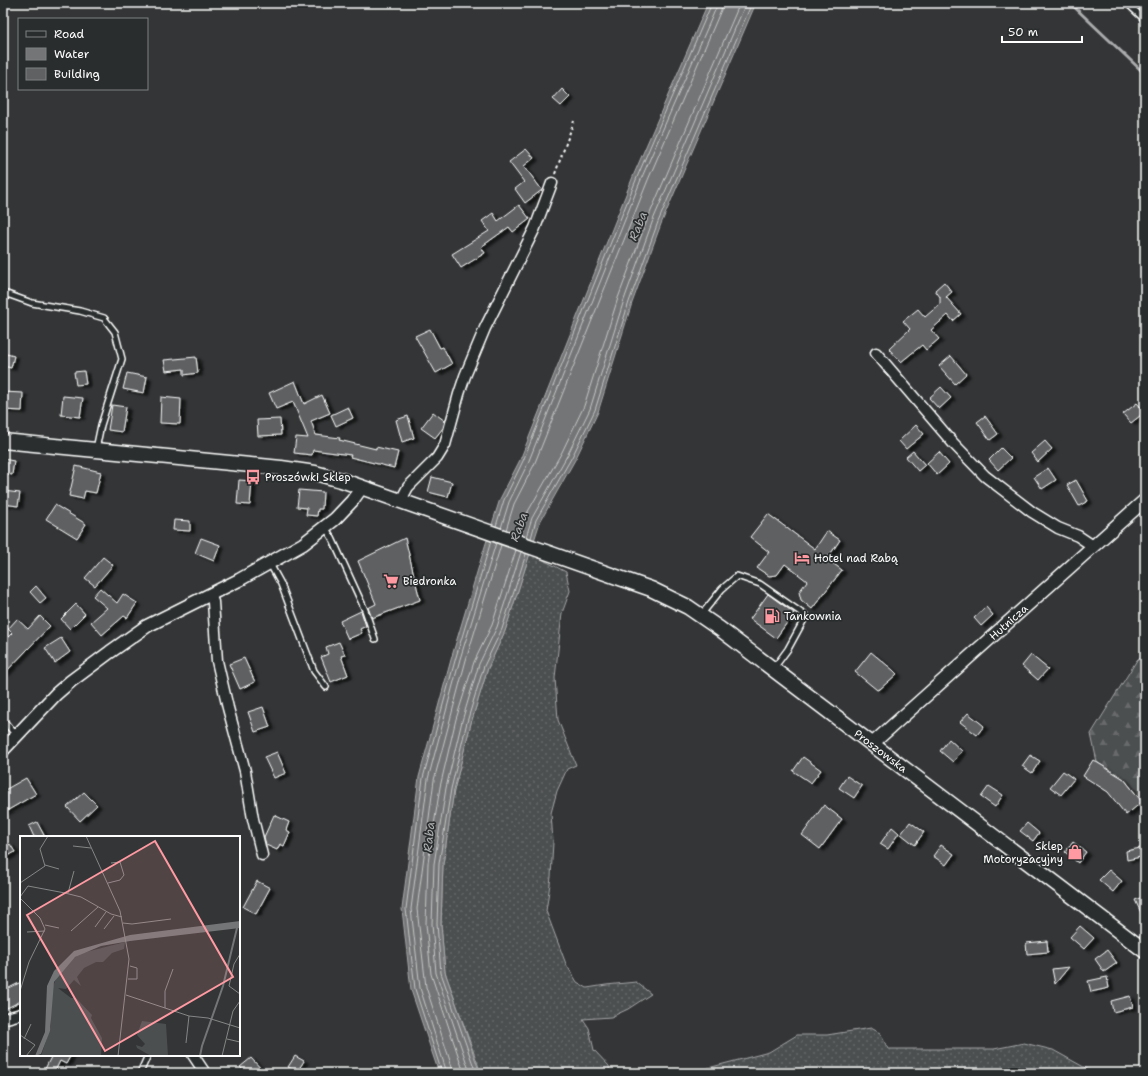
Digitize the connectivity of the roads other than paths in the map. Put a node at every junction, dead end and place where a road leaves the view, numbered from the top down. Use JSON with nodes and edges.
{"nodes":[{"id":1,"x":1127,"y":3,"type":"edge"},
{"id":2,"x":1145,"y":20,"type":"edge"},
{"id":3,"x":552,"y":183,"type":"road end"},
{"id":4,"x":3,"y":303,"type":"edge"},
{"id":5,"x":876,"y":352,"type":"dead end"},
{"id":6,"x":3,"y":441,"type":"edge"},
{"id":7,"x":96,"y":450,"type":"junction"},
{"id":8,"x":362,"y":486,"type":"junction"},
{"id":9,"x":401,"y":500,"type":"junction"},
{"id":10,"x":1145,"y":500,"type":"edge"},
{"id":11,"x":325,"y":527,"type":"junction"},
{"id":12,"x":1093,"y":546,"type":"junction"},
{"id":13,"x":270,"y":564,"type":"junction"},
{"id":14,"x":210,"y":594,"type":"junction"},
{"id":15,"x":701,"y":615,"type":"junction"},
{"id":16,"x":375,"y":639,"type":"dead end"},
{"id":17,"x":773,"y":669,"type":"junction"},
{"id":18,"x":326,"y":687,"type":"dead end"},
{"id":19,"x":3,"y":720,"type":"edge"},
{"id":20,"x":16,"y":735,"type":"junction"},
{"id":21,"x":872,"y":744,"type":"junction"},
{"id":22,"x":3,"y":750,"type":"edge"},
{"id":23,"x":262,"y":855,"type":"dead end"},
{"id":24,"x":1145,"y":951,"type":"edge"},
{"id":25,"x":20,"y":1014,"type":"edge"},
{"id":26,"x":3,"y":1019,"type":"edge"},
{"id":27,"x":148,"y":1056,"type":"edge"},
{"id":28,"x":195,"y":1056,"type":"edge"},
{"id":29,"x":140,"y":1073,"type":"edge"},
{"id":30,"x":205,"y":1073,"type":"edge"}],
"edges":[{"from":1,"to":2,"type":"lane"},
{"from":3,"to":9,"type":"street"},
{"from":4,"to":7,"type":"lane"},
{"from":5,"to":12,"type":"street"},
{"from":6,"to":7,"type":"main road","name":"Proszowska"},
{"from":7,"to":8,"type":"main road","name":"Proszowska"},
{"from":8,"to":9,"type":"main road","name":"Proszowska"},
{"from":8,"to":11,"type":"street"},
{"from":9,"to":15,"type":"main road","name":"Proszowska"},
{"from":10,"to":12,"type":"street","name":"Hutnicza"},
{"from":11,"to":13,"type":"street"},
{"from":11,"to":16,"type":"lane"},
{"from":12,"to":21,"type":"street","name":"Hutnicza"},
{"from":13,"to":14,"type":"street"},
{"from":13,"to":18,"type":"lane"},
{"from":14,"to":20,"type":"street"},
{"from":14,"to":23,"type":"street"},
{"from":15,"to":17,"type":"main road","name":"Proszowska"},
{"from":15,"to":17,"type":"lane"},
{"from":17,"to":21,"type":"main road","name":"Proszowska"},
{"from":19,"to":20,"type":"lane"},
{"from":20,"to":22,"type":"street"},
{"from":21,"to":24,"type":"main road","name":"Proszowska"},
{"from":25,"to":26,"type":"street"},
{"from":27,"to":29,"type":"lane"},
{"from":28,"to":30,"type":"street"}]}
